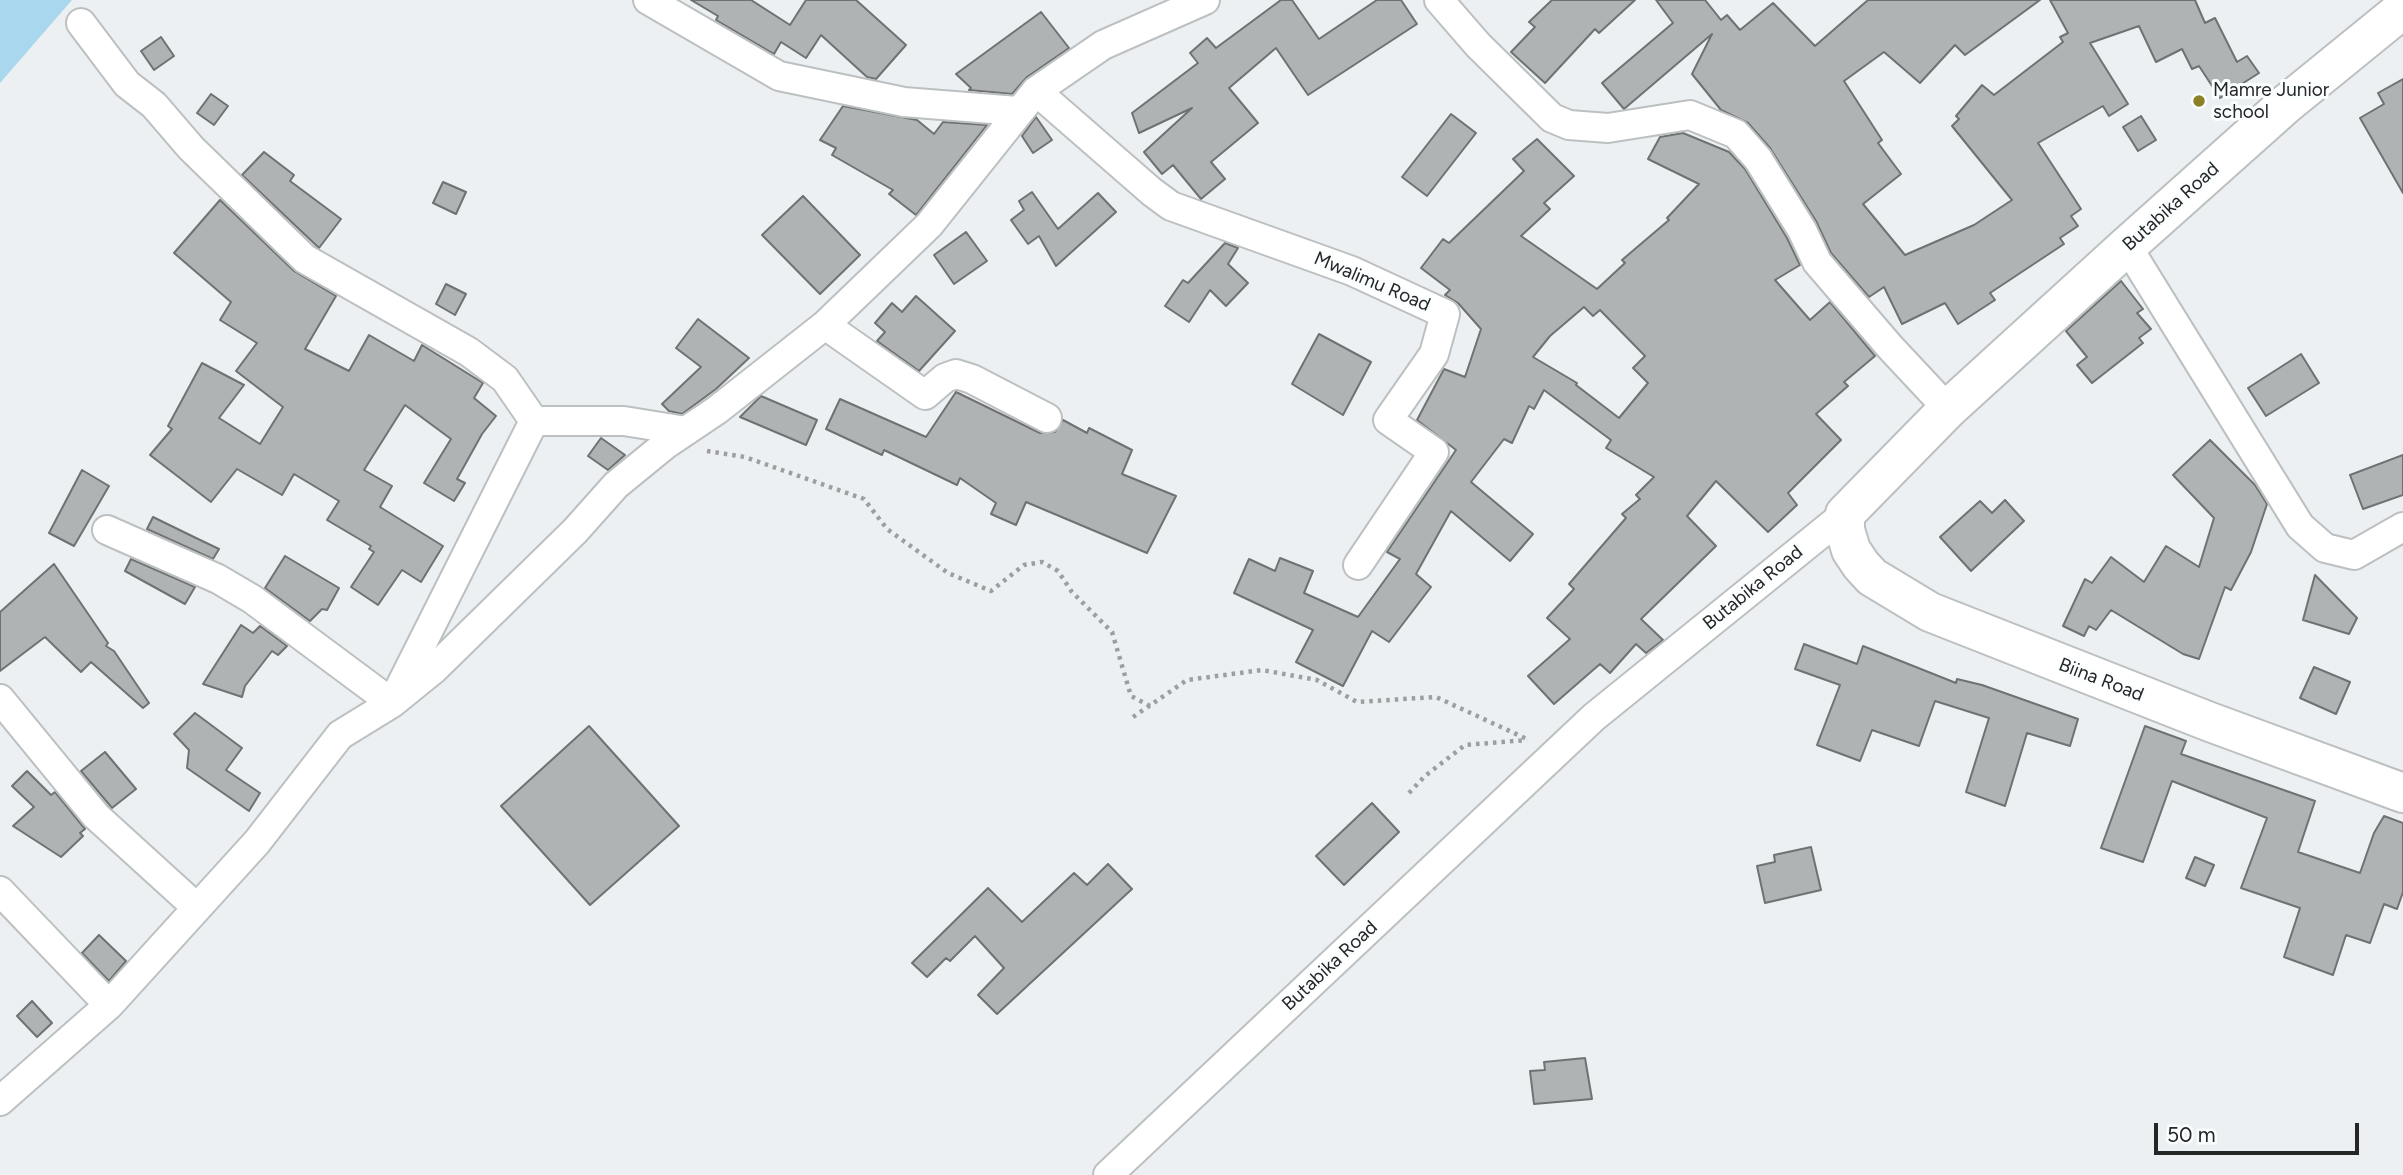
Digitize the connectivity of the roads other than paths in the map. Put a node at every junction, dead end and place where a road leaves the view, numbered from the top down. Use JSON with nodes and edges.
{"nodes":[{"id":1,"x":648,"y":0,"type":"edge"},
{"id":2,"x":1205,"y":0,"type":"edge"},
{"id":3,"x":1439,"y":0,"type":"edge"},
{"id":4,"x":2403,"y":9,"type":"edge"},
{"id":5,"x":80,"y":23,"type":"dead end"},
{"id":6,"x":1035,"y":90,"type":"junction"},
{"id":7,"x":1017,"y":111,"type":"junction"},
{"id":8,"x":2127,"y":246,"type":"junction"},
{"id":9,"x":825,"y":325,"type":"junction"},
{"id":10,"x":1948,"y":409,"type":"junction"},
{"id":11,"x":1047,"y":418,"type":"dead end"},
{"id":12,"x":534,"y":421,"type":"junction"},
{"id":13,"x":675,"y":438,"type":"junction"},
{"id":14,"x":1845,"y":514,"type":"junction"},
{"id":15,"x":2403,"y":527,"type":"edge"},
{"id":16,"x":107,"y":530,"type":"dead end"},
{"id":17,"x":1358,"y":565,"type":"dead end"},
{"id":18,"x":0,"y":699,"type":"edge"},
{"id":19,"x":392,"y":703,"type":"junction"},
{"id":20,"x":2403,"y":793,"type":"edge"},
{"id":21,"x":0,"y":891,"type":"edge"},
{"id":22,"x":196,"y":906,"type":"junction"},
{"id":23,"x":109,"y":1005,"type":"junction"},
{"id":24,"x":0,"y":1101,"type":"edge"},
{"id":25,"x":1108,"y":1175,"type":"edge"}],
"edges":[{"from":1,"to":7,"type":"street"},
{"from":2,"to":6,"type":"street"},
{"from":3,"to":10,"type":"street"},
{"from":4,"to":8,"type":"main road","name":"Butabika Road"},
{"from":5,"to":12,"type":"street"},
{"from":6,"to":7,"type":"street"},
{"from":6,"to":17,"type":"street","name":"Mwalimu Road"},
{"from":7,"to":9,"type":"street"},
{"from":8,"to":10,"type":"main road","name":"Butabika Road"},
{"from":8,"to":15,"type":"street"},
{"from":9,"to":11,"type":"street"},
{"from":9,"to":13,"type":"street"},
{"from":10,"to":14,"type":"main road","name":"Butabika Road"},
{"from":12,"to":13,"type":"street"},
{"from":12,"to":19,"type":"street"},
{"from":13,"to":19,"type":"street"},
{"from":14,"to":20,"type":"main road","name":"Biina Road"},
{"from":14,"to":25,"type":"street","name":"Butabika Road"},
{"from":16,"to":19,"type":"street"},
{"from":18,"to":22,"type":"street"},
{"from":19,"to":22,"type":"street"},
{"from":21,"to":23,"type":"street"},
{"from":22,"to":23,"type":"street"},
{"from":23,"to":24,"type":"street"}]}
